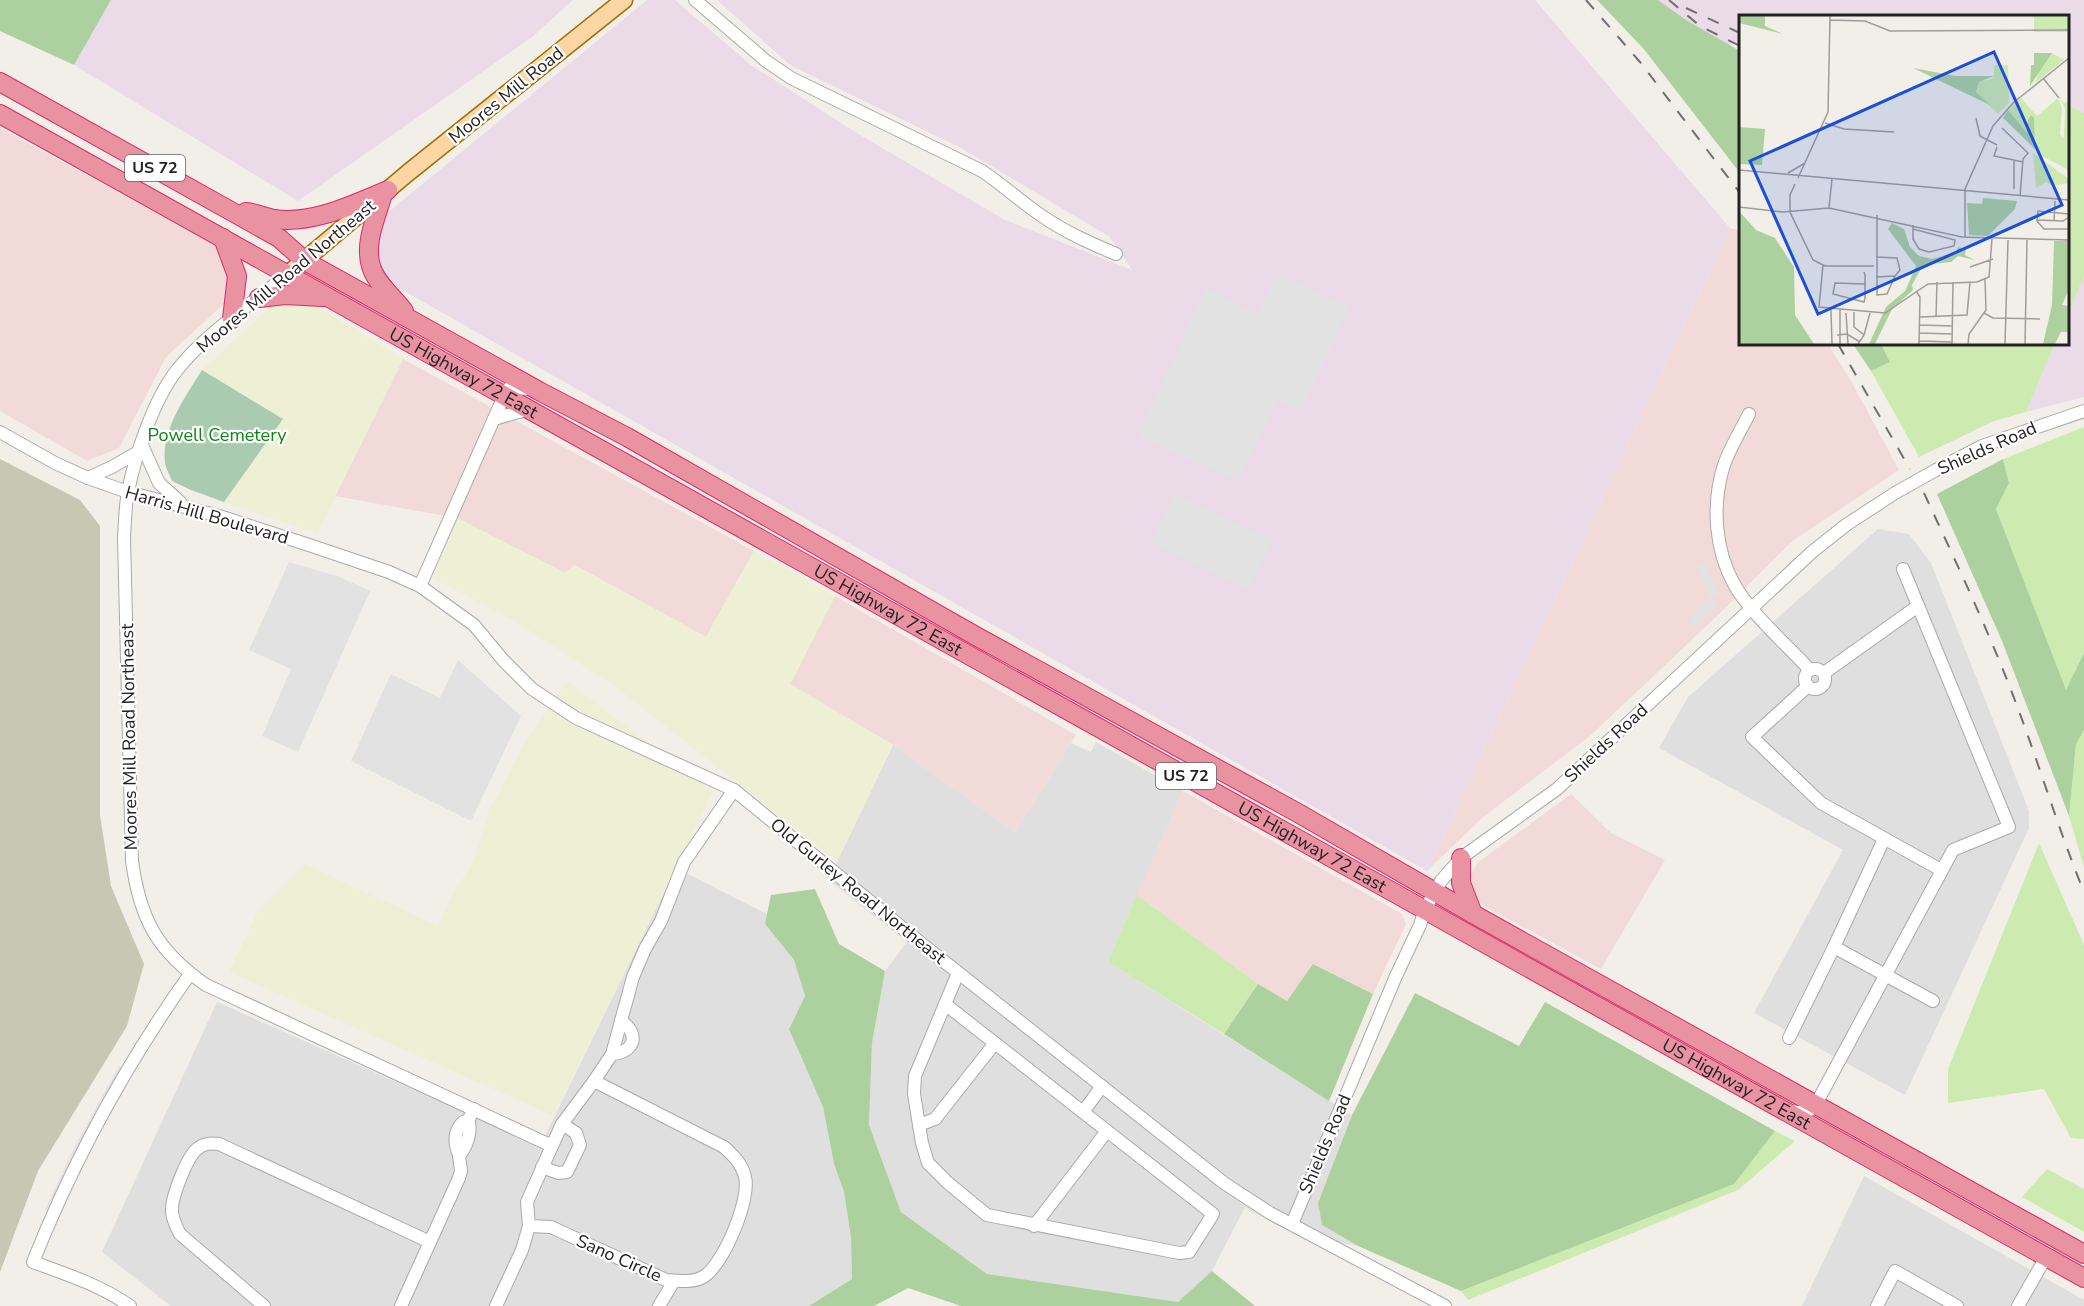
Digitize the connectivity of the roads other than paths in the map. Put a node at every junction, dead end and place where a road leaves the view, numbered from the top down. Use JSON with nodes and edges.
{"nodes":[{"id":1,"x":624,"y":0,"type":"edge"},
{"id":2,"x":695,"y":0,"type":"edge"},
{"id":3,"x":0,"y":82,"type":"edge"},
{"id":4,"x":0,"y":114,"type":"edge"},
{"id":5,"x":385,"y":193,"type":"junction"},
{"id":6,"x":231,"y":210,"type":"junction"},
{"id":7,"x":223,"y":238,"type":"junction"},
{"id":8,"x":1116,"y":254,"type":"dead end"},
{"id":9,"x":305,"y":261,"type":"junction"},
{"id":10,"x":288,"y":274,"type":"junction"},
{"id":11,"x":259,"y":298,"type":"junction"},
{"id":12,"x":330,"y":298,"type":"junction"},
{"id":13,"x":232,"y":319,"type":"junction"},
{"id":14,"x":411,"y":319,"type":"junction"},
{"id":15,"x":539,"y":391,"type":"junction"},
{"id":16,"x":504,"y":396,"type":"junction"},
{"id":17,"x":532,"y":410,"type":"junction"},
{"id":18,"x":2084,"y":411,"type":"edge"},
{"id":19,"x":1749,"y":414,"type":"dead end"},
{"id":20,"x":494,"y":419,"type":"junction"},
{"id":21,"x":0,"y":432,"type":"edge"},
{"id":22,"x":141,"y":448,"type":"junction"},
{"id":23,"x":88,"y":478,"type":"junction"},
{"id":24,"x":128,"y":492,"type":"junction"},
{"id":25,"x":185,"y":507,"type":"junction"},
{"id":26,"x":1903,"y":569,"type":"dead end"},
{"id":27,"x":420,"y":586,"type":"junction"},
{"id":28,"x":1918,"y":606,"type":"junction"},
{"id":29,"x":1752,"y":608,"type":"junction"},
{"id":30,"x":1810,"y":670,"type":"junction"},
{"id":31,"x":1824,"y":673,"type":"junction"},
{"id":32,"x":1808,"y":686,"type":"junction"},
{"id":33,"x":734,"y":790,"type":"junction"},
{"id":34,"x":1884,"y":839,"type":"junction"},
{"id":35,"x":1461,"y":858,"type":"junction"},
{"id":36,"x":1941,"y":870,"type":"junction"},
{"id":37,"x":1435,"y":891,"type":"junction"},
{"id":38,"x":1425,"y":909,"type":"junction"},
{"id":39,"x":1473,"y":914,"type":"junction"},
{"id":40,"x":1834,"y":947,"type":"junction"},
{"id":41,"x":958,"y":973,"type":"junction"},
{"id":42,"x":190,"y":974,"type":"junction"},
{"id":43,"x":1886,"y":974,"type":"junction"},
{"id":44,"x":1933,"y":1001,"type":"dead end"},
{"id":45,"x":945,"y":1004,"type":"junction"},
{"id":46,"x":1789,"y":1038,"type":"dead end"},
{"id":47,"x":995,"y":1043,"type":"junction"},
{"id":48,"x":594,"y":1081,"type":"junction"},
{"id":49,"x":1102,"y":1086,"type":"junction"},
{"id":50,"x":1815,"y":1104,"type":"junction"},
{"id":51,"x":1785,"y":1110,"type":"junction"},
{"id":52,"x":1083,"y":1112,"type":"junction"},
{"id":53,"x":471,"y":1115,"type":"junction"},
{"id":54,"x":562,"y":1124,"type":"junction"},
{"id":55,"x":919,"y":1125,"type":"junction"},
{"id":56,"x":1107,"y":1131,"type":"junction"},
{"id":57,"x":552,"y":1146,"type":"junction"},
{"id":58,"x":542,"y":1167,"type":"junction"},
{"id":59,"x":1292,"y":1224,"type":"junction"},
{"id":60,"x":2032,"y":1225,"type":"junction"},
{"id":61,"x":529,"y":1226,"type":"junction"},
{"id":62,"x":1034,"y":1226,"type":"junction"},
{"id":63,"x":430,"y":1242,"type":"junction"},
{"id":64,"x":2084,"y":1254,"type":"edge"},
{"id":65,"x":2046,"y":1257,"type":"junction"},
{"id":66,"x":2084,"y":1263,"type":"edge"},
{"id":67,"x":2084,"y":1278,"type":"edge"},
{"id":68,"x":674,"y":1281,"type":"junction"},
{"id":69,"x":130,"y":1306,"type":"edge"},
{"id":70,"x":264,"y":1306,"type":"edge"},
{"id":71,"x":401,"y":1306,"type":"edge"},
{"id":72,"x":496,"y":1306,"type":"edge"},
{"id":73,"x":659,"y":1306,"type":"edge"},
{"id":74,"x":1445,"y":1306,"type":"edge"},
{"id":75,"x":1876,"y":1306,"type":"edge"},
{"id":76,"x":1957,"y":1306,"type":"edge"},
{"id":77,"x":2018,"y":1306,"type":"edge"}],
"edges":[{"from":1,"to":5,"type":"main road","name":"Moores Mill Road"},
{"from":2,"to":8,"type":"street"},
{"from":3,"to":6,"type":"highway","number":"US 72"},
{"from":4,"to":7,"type":"highway","number":"US 72"},
{"from":5,"to":6,"type":"highway"},
{"from":5,"to":9,"type":"main road","name":"Moores Mill Road Northeast"},
{"from":5,"to":14,"type":"highway"},
{"from":6,"to":9,"type":"highway","number":"US 72"},
{"from":7,"to":10,"type":"highway","number":"US 72"},
{"from":7,"to":13,"type":"highway"},
{"from":9,"to":10,"type":"main road","name":"Moores Mill Road Northeast"},
{"from":9,"to":14,"type":"highway","name":"US Highway 72 East","number":"US 72"},
{"from":10,"to":11,"type":"street","name":"Moores Mill Road Northeast"},
{"from":10,"to":12,"type":"highway","name":"US Highway 72 East","number":"US 72"},
{"from":11,"to":12,"type":"highway"},
{"from":11,"to":13,"type":"street","name":"Moores Mill Road Northeast"},
{"from":12,"to":16,"type":"highway","name":"US Highway 72 East","number":"US 72"},
{"from":13,"to":22,"type":"street","name":"Moores Mill Road Northeast"},
{"from":14,"to":15,"type":"highway","name":"US Highway 72 East","number":"US 72"},
{"from":15,"to":16,"type":"street"},
{"from":15,"to":37,"type":"highway","name":"US Highway 72 East","number":"US 72"},
{"from":16,"to":17,"type":"highway","name":"US Highway 72 East","number":"US 72"},
{"from":16,"to":20,"type":"street"},
{"from":17,"to":20,"type":"street"},
{"from":17,"to":38,"type":"highway","name":"US Highway 72 East","number":"US 72"},
{"from":18,"to":29,"type":"street","name":"Shields Road","bridge":true},
{"from":19,"to":29,"type":"street"},
{"from":20,"to":27,"type":"street"},
{"from":21,"to":23,"type":"street","name":"Harris Hill Boulevard"},
{"from":22,"to":23,"type":"street"},
{"from":22,"to":24,"type":"street","name":"Moores Mill Road Northeast"},
{"from":22,"to":25,"type":"street"},
{"from":23,"to":24,"type":"street","name":"Harris Hill Boulevard"},
{"from":24,"to":25,"type":"street","name":"Harris Hill Boulevard"},
{"from":24,"to":42,"type":"street","name":"Moores Mill Road Northeast"},
{"from":25,"to":27,"type":"street","name":"Harris Hill Boulevard"},
{"from":26,"to":28,"type":"street"},
{"from":27,"to":33,"type":"street","name":"Old Gurley Road Northeast"},
{"from":28,"to":31,"type":"street"},
{"from":28,"to":36,"type":"street"},
{"from":29,"to":30,"type":"street"},
{"from":29,"to":35,"type":"street","name":"Shields Road"},
{"from":30,"to":31,"type":"street"},
{"from":30,"to":32,"type":"street"},
{"from":31,"to":32,"type":"street"},
{"from":32,"to":34,"type":"street"},
{"from":33,"to":41,"type":"street","name":"Old Gurley Road Northeast"},
{"from":33,"to":48,"type":"street"},
{"from":34,"to":36,"type":"street"},
{"from":34,"to":40,"type":"street"},
{"from":35,"to":37,"type":"street","name":"Shields Road"},
{"from":35,"to":39,"type":"highway"},
{"from":36,"to":43,"type":"street"},
{"from":37,"to":38,"type":"street","name":"Shields Road"},
{"from":37,"to":39,"type":"highway","name":"US Highway 72 East","number":"US 72"},
{"from":38,"to":51,"type":"highway","name":"US Highway 72 East","number":"US 72"},
{"from":38,"to":59,"type":"street","name":"Shields Road"},
{"from":39,"to":50,"type":"highway","name":"US Highway 72 East","number":"US 72"},
{"from":40,"to":43,"type":"street"},
{"from":40,"to":46,"type":"street"},
{"from":41,"to":45,"type":"street"},
{"from":41,"to":49,"type":"street","name":"Old Gurley Road Northeast"},
{"from":42,"to":53,"type":"street","name":"Moores Mill Road Northeast"},
{"from":42,"to":69,"type":"street"},
{"from":43,"to":44,"type":"street"},
{"from":43,"to":50,"type":"street"},
{"from":45,"to":47,"type":"street"},
{"from":45,"to":55,"type":"street"},
{"from":47,"to":52,"type":"street"},
{"from":47,"to":55,"type":"street"},
{"from":48,"to":54,"type":"street"},
{"from":48,"to":68,"type":"street","name":"Sano Circle"},
{"from":49,"to":52,"type":"street"},
{"from":49,"to":59,"type":"street","name":"Old Gurley Road Northeast"},
{"from":50,"to":51,"type":"street"},
{"from":50,"to":60,"type":"highway","name":"US Highway 72 East","number":"US 72"},
{"from":51,"to":65,"type":"highway","name":"US Highway 72 East","number":"US 72"},
{"from":52,"to":56,"type":"street"},
{"from":53,"to":57,"type":"street","name":"Moores Mill Road Northeast"},
{"from":53,"to":63,"type":"street"},
{"from":54,"to":57,"type":"street"},
{"from":54,"to":58,"type":"street"},
{"from":55,"to":62,"type":"street"},
{"from":56,"to":62,"type":"street"},
{"from":56,"to":62,"type":"street"},
{"from":57,"to":58,"type":"street"},
{"from":58,"to":61,"type":"street"},
{"from":59,"to":74,"type":"street","name":"Old Gurley Road Northeast"},
{"from":60,"to":64,"type":"highway","name":"US Highway 72 East","number":"US 72"},
{"from":60,"to":66,"type":"highway"},
{"from":61,"to":68,"type":"street","name":"Sano Circle"},
{"from":61,"to":72,"type":"street"},
{"from":63,"to":70,"type":"street"},
{"from":63,"to":71,"type":"street"},
{"from":65,"to":67,"type":"highway","name":"US Highway 72 East","number":"US 72"},
{"from":65,"to":77,"type":"street"},
{"from":68,"to":73,"type":"street"},
{"from":75,"to":76,"type":"street"}]}
